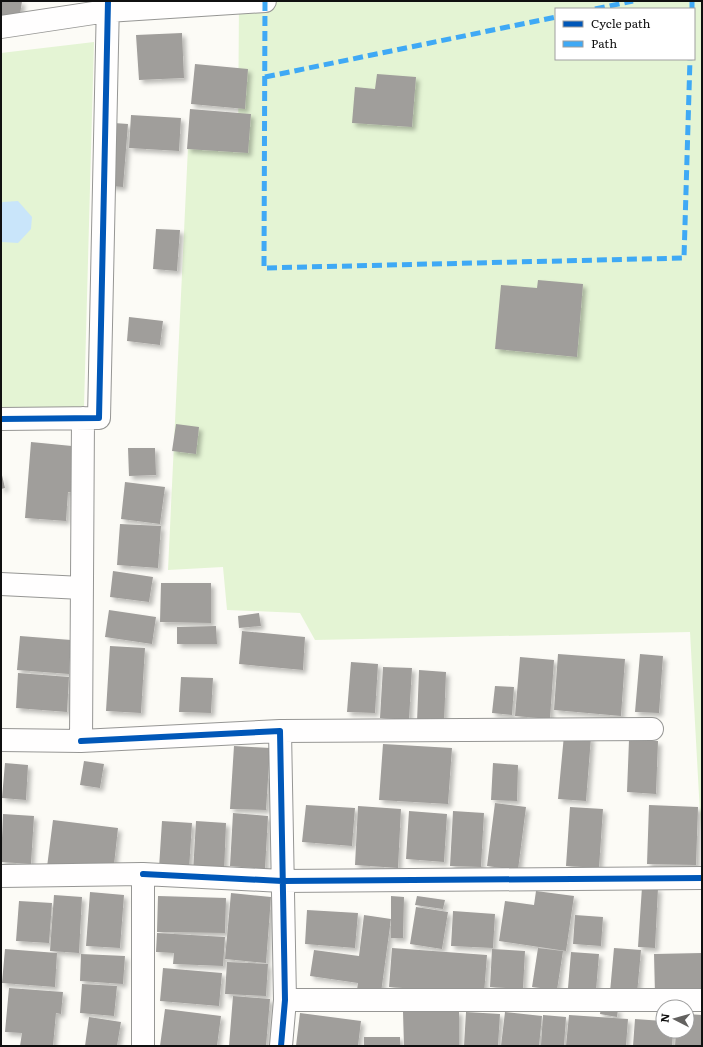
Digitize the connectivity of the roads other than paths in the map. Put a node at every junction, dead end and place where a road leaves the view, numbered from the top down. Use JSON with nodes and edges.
{"nodes":[{"id":1,"x":265,"y":1,"type":"edge"},
{"id":2,"x":108,"y":6,"type":"edge"},
{"id":3,"x":1,"y":27,"type":"edge"},
{"id":4,"x":83,"y":418,"type":"junction"},
{"id":5,"x":1,"y":419,"type":"edge"},
{"id":6,"x":1,"y":584,"type":"edge"},
{"id":7,"x":82,"y":588,"type":"junction"},
{"id":8,"x":652,"y":729,"type":"dead end"},
{"id":9,"x":280,"y":731,"type":"junction"},
{"id":10,"x":1,"y":740,"type":"edge"},
{"id":11,"x":81,"y":741,"type":"junction"},
{"id":12,"x":142,"y":874,"type":"junction"},
{"id":13,"x":1,"y":876,"type":"edge"},
{"id":14,"x":702,"y":878,"type":"edge"},
{"id":15,"x":282,"y":881,"type":"junction"},
{"id":16,"x":285,"y":1000,"type":"junction"},
{"id":17,"x":702,"y":1000,"type":"edge"},
{"id":18,"x":143,"y":1046,"type":"edge"},
{"id":19,"x":281,"y":1046,"type":"edge"}],
"edges":[{"from":1,"to":2,"type":"street"},
{"from":2,"to":3,"type":"street"},
{"from":2,"to":4,"type":"street"},
{"from":4,"to":5,"type":"street"},
{"from":4,"to":7,"type":"street"},
{"from":6,"to":7,"type":"street"},
{"from":7,"to":11,"type":"street"},
{"from":8,"to":9,"type":"street"},
{"from":9,"to":11,"type":"street"},
{"from":9,"to":15,"type":"street"},
{"from":10,"to":11,"type":"street"},
{"from":12,"to":13,"type":"street"},
{"from":12,"to":15,"type":"street"},
{"from":12,"to":18,"type":"street"},
{"from":14,"to":15,"type":"street"},
{"from":15,"to":16,"type":"street"},
{"from":16,"to":17,"type":"street"},
{"from":16,"to":19,"type":"street"}]}
